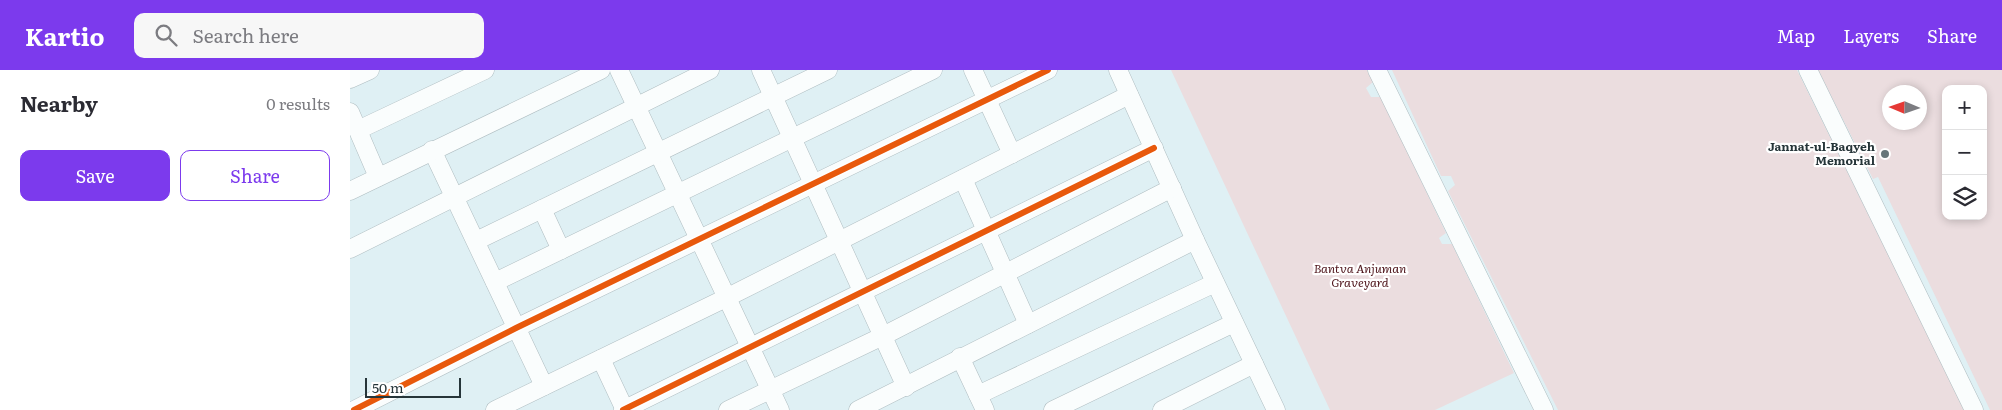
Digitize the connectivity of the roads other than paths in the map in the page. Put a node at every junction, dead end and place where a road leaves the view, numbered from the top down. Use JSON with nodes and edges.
{"nodes":[{"id":1,"x":370,"y":70,"type":"edge"},
{"id":2,"x":485,"y":70,"type":"edge"},
{"id":3,"x":601,"y":70,"type":"edge"},
{"id":4,"x":619,"y":70,"type":"edge"},
{"id":5,"x":710,"y":70,"type":"edge"},
{"id":6,"x":761,"y":70,"type":"edge"},
{"id":7,"x":828,"y":70,"type":"edge"},
{"id":8,"x":932,"y":70,"type":"edge"},
{"id":9,"x":972,"y":70,"type":"edge"},
{"id":10,"x":1048,"y":70,"type":"edge"},
{"id":11,"x":1118,"y":70,"type":"edge"},
{"id":12,"x":1377,"y":70,"type":"edge"},
{"id":13,"x":1808,"y":70,"type":"edge"},
{"id":14,"x":350,"y":80,"type":"edge"},
{"id":15,"x":1129,"y":95,"type":"junction"},
{"id":16,"x":773,"y":96,"type":"junction"},
{"id":17,"x":986,"y":100,"type":"junction"},
{"id":18,"x":636,"y":107,"type":"junction"},
{"id":19,"x":350,"y":112,"type":"edge"},
{"id":20,"x":358,"y":130,"type":"junction"},
{"id":21,"x":792,"y":138,"type":"junction"},
{"id":22,"x":1154,"y":148,"type":"junction"},
{"id":23,"x":432,"y":150,"type":"junction"},
{"id":24,"x":657,"y":153,"type":"junction"},
{"id":25,"x":1012,"y":154,"type":"junction"},
{"id":26,"x":378,"y":177,"type":"junction"},
{"id":27,"x":963,"y":179,"type":"junction"},
{"id":28,"x":814,"y":185,"type":"junction"},
{"id":29,"x":1172,"y":188,"type":"junction"},
{"id":30,"x":350,"y":192,"type":"edge"},
{"id":31,"x":676,"y":193,"type":"junction"},
{"id":32,"x":455,"y":196,"type":"junction"},
{"id":33,"x":542,"y":209,"type":"junction"},
{"id":34,"x":987,"y":231,"type":"junction"},
{"id":35,"x":1195,"y":240,"type":"junction"},
{"id":36,"x":476,"y":241,"type":"junction"},
{"id":37,"x":699,"y":241,"type":"junction"},
{"id":38,"x":840,"y":241,"type":"junction"},
{"id":39,"x":350,"y":250,"type":"edge"},
{"id":40,"x":561,"y":250,"type":"junction"},
{"id":41,"x":1006,"y":274,"type":"junction"},
{"id":42,"x":495,"y":282,"type":"junction"},
{"id":43,"x":1215,"y":283,"type":"junction"},
{"id":44,"x":863,"y":292,"type":"junction"},
{"id":45,"x":726,"y":298,"type":"junction"},
{"id":46,"x":1234,"y":323,"type":"junction"},
{"id":47,"x":1028,"y":324,"type":"junction"},
{"id":48,"x":516,"y":328,"type":"junction"},
{"id":49,"x":883,"y":336,"type":"junction"},
{"id":50,"x":751,"y":348,"type":"junction"},
{"id":51,"x":960,"y":357,"type":"junction"},
{"id":52,"x":601,"y":359,"type":"junction"},
{"id":53,"x":1254,"y":364,"type":"junction"},
{"id":54,"x":544,"y":386,"type":"junction"},
{"id":55,"x":906,"y":387,"type":"junction"},
{"id":56,"x":771,"y":389,"type":"junction"},
{"id":57,"x":982,"y":403,"type":"edge"},
{"id":58,"x":498,"y":409,"type":"edge"},
{"id":59,"x":1274,"y":409,"type":"edge"},
{"id":60,"x":354,"y":410,"type":"edge"},
{"id":61,"x":624,"y":410,"type":"edge"},
{"id":62,"x":728,"y":410,"type":"edge"},
{"id":63,"x":780,"y":410,"type":"edge"},
{"id":64,"x":858,"y":410,"type":"edge"},
{"id":65,"x":1053,"y":410,"type":"edge"},
{"id":66,"x":1162,"y":410,"type":"edge"},
{"id":67,"x":1544,"y":410,"type":"edge"},
{"id":68,"x":1974,"y":410,"type":"edge"}],
"edges":[{"from":1,"to":14,"type":"street"},
{"from":2,"to":20,"type":"street"},
{"from":3,"to":23,"type":"street"},
{"from":4,"to":18,"type":"street"},
{"from":5,"to":18,"type":"street"},
{"from":6,"to":16,"type":"street"},
{"from":7,"to":16,"type":"street"},
{"from":8,"to":21,"type":"street"},
{"from":9,"to":17,"type":"street"},
{"from":10,"to":17,"type":"street"},
{"from":11,"to":15,"type":"street"},
{"from":12,"to":67,"type":"street"},
{"from":13,"to":68,"type":"street"},
{"from":15,"to":22,"type":"street"},
{"from":15,"to":25,"type":"street"},
{"from":16,"to":21,"type":"street"},
{"from":16,"to":24,"type":"street"},
{"from":17,"to":25,"type":"street"},
{"from":17,"to":28,"type":"street"},
{"from":18,"to":24,"type":"street"},
{"from":18,"to":32,"type":"street"},
{"from":19,"to":20,"type":"street"},
{"from":20,"to":26,"type":"street"},
{"from":21,"to":28,"type":"street"},
{"from":21,"to":31,"type":"street"},
{"from":22,"to":29,"type":"street"},
{"from":22,"to":34,"type":"street"},
{"from":23,"to":26,"type":"street"},
{"from":23,"to":32,"type":"street"},
{"from":24,"to":31,"type":"street"},
{"from":24,"to":33,"type":"street"},
{"from":25,"to":27,"type":"street"},
{"from":26,"to":30,"type":"street"},
{"from":27,"to":34,"type":"street"},
{"from":27,"to":38,"type":"street"},
{"from":28,"to":37,"type":"street"},
{"from":28,"to":38,"type":"street"},
{"from":29,"to":35,"type":"street"},
{"from":29,"to":41,"type":"street"},
{"from":31,"to":37,"type":"street"},
{"from":31,"to":40,"type":"street"},
{"from":32,"to":36,"type":"street"},
{"from":32,"to":39,"type":"street"},
{"from":33,"to":36,"type":"street"},
{"from":33,"to":40,"type":"street"},
{"from":34,"to":41,"type":"street"},
{"from":34,"to":44,"type":"street"},
{"from":35,"to":43,"type":"street"},
{"from":35,"to":47,"type":"street"},
{"from":36,"to":42,"type":"street"},
{"from":37,"to":45,"type":"street"},
{"from":37,"to":48,"type":"street"},
{"from":38,"to":44,"type":"street"},
{"from":38,"to":45,"type":"street"},
{"from":40,"to":42,"type":"street"},
{"from":41,"to":47,"type":"street"},
{"from":41,"to":49,"type":"street"},
{"from":42,"to":48,"type":"street"},
{"from":43,"to":46,"type":"street"},
{"from":43,"to":57,"type":"street"},
{"from":44,"to":49,"type":"street"},
{"from":44,"to":50,"type":"street"},
{"from":45,"to":50,"type":"street"},
{"from":45,"to":52,"type":"street"},
{"from":46,"to":53,"type":"street"},
{"from":46,"to":65,"type":"street"},
{"from":47,"to":51,"type":"street"},
{"from":48,"to":54,"type":"street"},
{"from":48,"to":60,"type":"street"},
{"from":49,"to":55,"type":"street"},
{"from":49,"to":56,"type":"street"},
{"from":50,"to":56,"type":"street"},
{"from":50,"to":61,"type":"street"},
{"from":51,"to":55,"type":"street"},
{"from":51,"to":57,"type":"street"},
{"from":52,"to":54,"type":"street"},
{"from":52,"to":61,"type":"street"},
{"from":53,"to":59,"type":"street"},
{"from":53,"to":66,"type":"street"},
{"from":54,"to":58,"type":"street"},
{"from":55,"to":64,"type":"street"},
{"from":56,"to":62,"type":"street"},
{"from":56,"to":63,"type":"street"}]}
